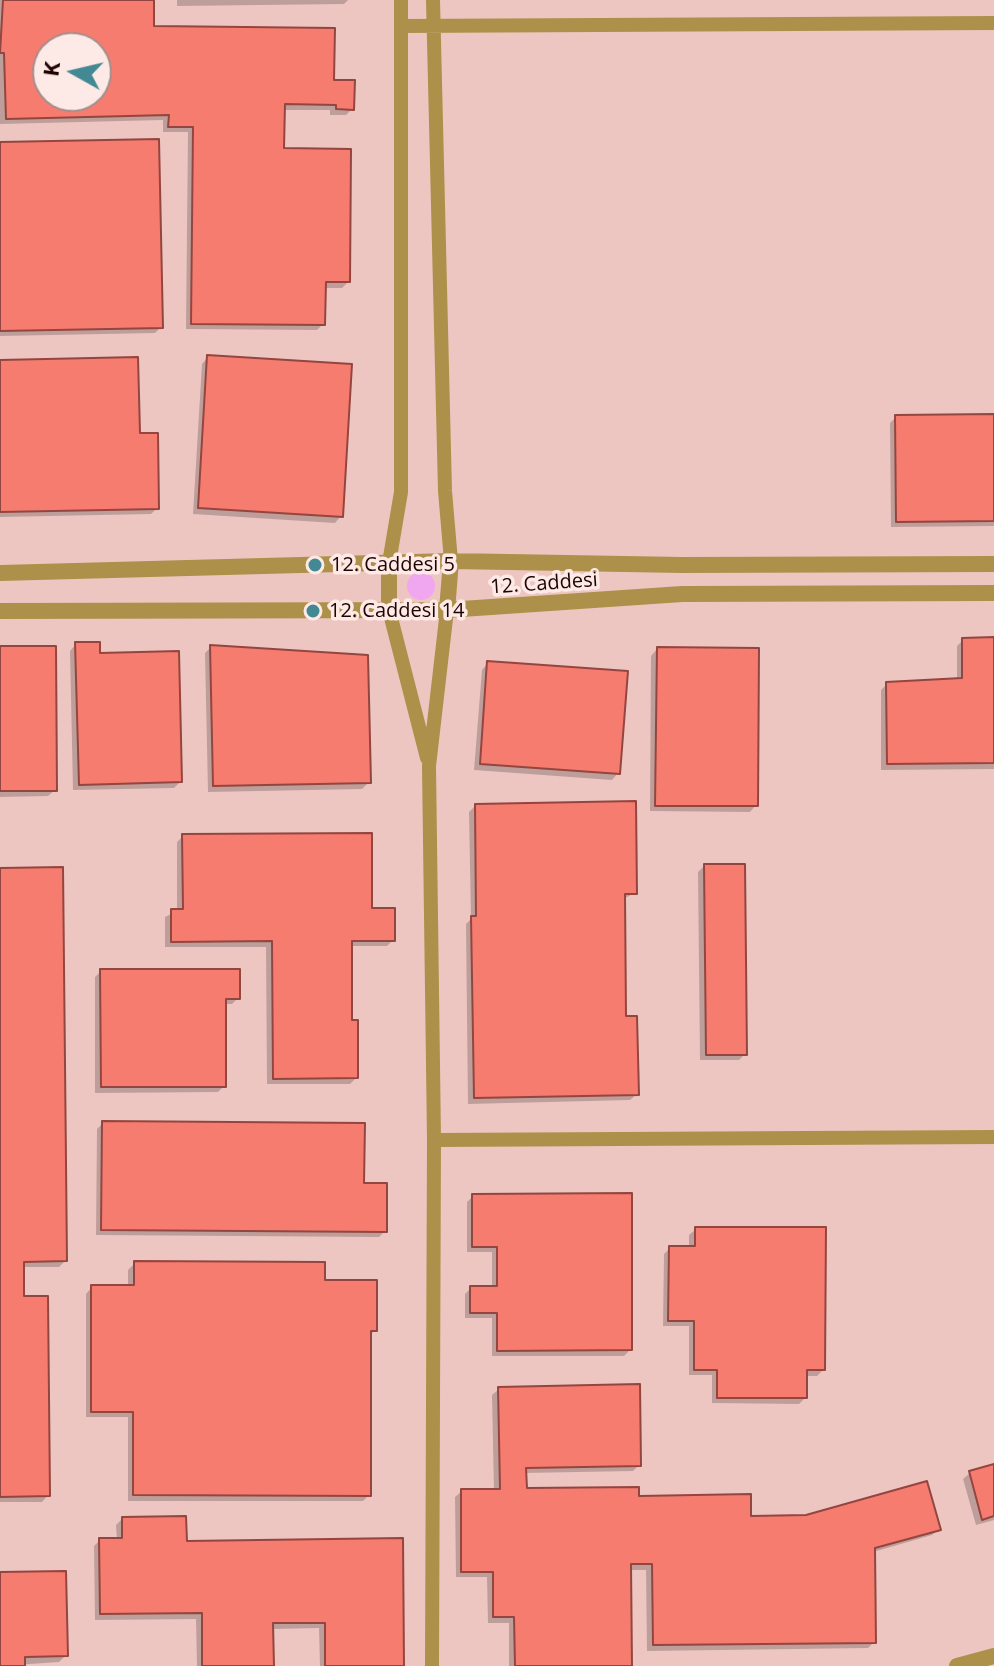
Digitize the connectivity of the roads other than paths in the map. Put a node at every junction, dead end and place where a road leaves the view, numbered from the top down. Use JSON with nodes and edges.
{"nodes":[{"id":1,"x":401,"y":0,"type":"edge"},
{"id":2,"x":433,"y":0,"type":"edge"},
{"id":3,"x":994,"y":23,"type":"edge"},
{"id":4,"x":402,"y":26,"type":"junction"},
{"id":5,"x":433,"y":26,"type":"junction"},
{"id":6,"x":451,"y":561,"type":"junction"},
{"id":7,"x":389,"y":563,"type":"junction"},
{"id":8,"x":994,"y":564,"type":"edge"},
{"id":9,"x":0,"y":573,"type":"edge"},
{"id":10,"x":994,"y":593,"type":"edge"},
{"id":11,"x":389,"y":610,"type":"junction"},
{"id":12,"x":447,"y":610,"type":"junction"},
{"id":13,"x":0,"y":611,"type":"edge"},
{"id":14,"x":429,"y":766,"type":"junction"},
{"id":15,"x":994,"y":1137,"type":"edge"},
{"id":16,"x":434,"y":1140,"type":"junction"},
{"id":17,"x":994,"y":1656,"type":"edge"},
{"id":18,"x":432,"y":1666,"type":"edge"},
{"id":19,"x":957,"y":1666,"type":"edge"}],
"edges":[{"from":1,"to":4,"type":"street"},
{"from":2,"to":5,"type":"street"},
{"from":3,"to":5,"type":"street"},
{"from":4,"to":5,"type":"street"},
{"from":4,"to":7,"type":"street"},
{"from":5,"to":6,"type":"street"},
{"from":6,"to":7,"type":"street","name":"12. Caddesi"},
{"from":6,"to":8,"type":"street","name":"12. Caddesi"},
{"from":6,"to":12,"type":"street"},
{"from":7,"to":9,"type":"street","name":"12. Caddesi"},
{"from":7,"to":11,"type":"street"},
{"from":10,"to":12,"type":"street","name":"12. Caddesi"},
{"from":11,"to":12,"type":"street","name":"12. Caddesi"},
{"from":11,"to":13,"type":"street","name":"12. Caddesi"},
{"from":11,"to":14,"type":"street"},
{"from":12,"to":14,"type":"street"},
{"from":14,"to":16,"type":"street"},
{"from":15,"to":16,"type":"street"},
{"from":16,"to":18,"type":"street"},
{"from":17,"to":19,"type":"street"}]}
